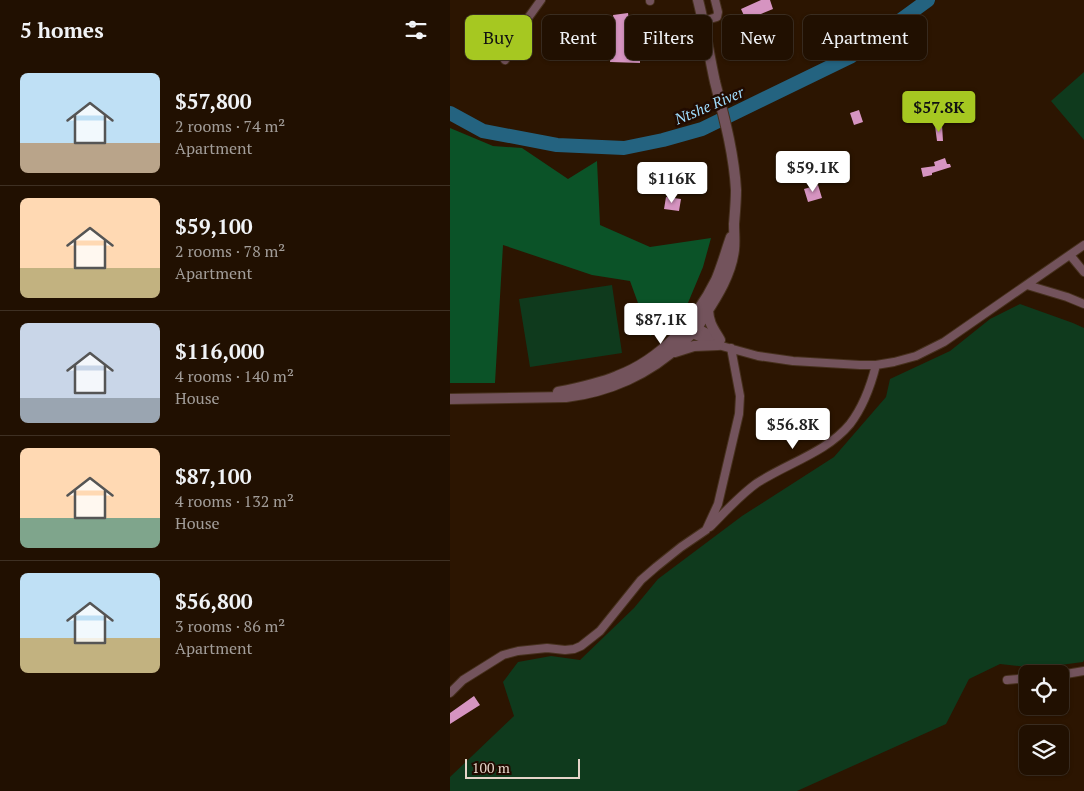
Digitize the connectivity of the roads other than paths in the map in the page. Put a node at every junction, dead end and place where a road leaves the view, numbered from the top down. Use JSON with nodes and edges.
{"nodes":[{"id":1,"x":541,"y":0,"type":"edge"},
{"id":2,"x":698,"y":0,"type":"edge"},
{"id":3,"x":715,"y":0,"type":"edge"},
{"id":4,"x":530,"y":15,"type":"edge"},
{"id":5,"x":702,"y":15,"type":"edge"},
{"id":6,"x":712,"y":18,"type":"edge"},
{"id":7,"x":710,"y":60,"type":"edge"},
{"id":8,"x":734,"y":226,"type":"junction"},
{"id":9,"x":1084,"y":245,"type":"edge"},
{"id":10,"x":1070,"y":255,"type":"junction"},
{"id":11,"x":1084,"y":272,"type":"edge"},
{"id":12,"x":1027,"y":285,"type":"junction"},
{"id":13,"x":1084,"y":304,"type":"edge"},
{"id":14,"x":708,"y":310,"type":"junction"},
{"id":15,"x":690,"y":328,"type":"junction"},
{"id":16,"x":724,"y":345,"type":"junction"},
{"id":17,"x":673,"y":352,"type":"junction"},
{"id":18,"x":876,"y":365,"type":"junction"},
{"id":19,"x":532,"y":398,"type":"junction"},
{"id":20,"x":450,"y":399,"type":"edge"},
{"id":21,"x":706,"y":530,"type":"junction"},
{"id":22,"x":1084,"y":671,"type":"edge"},
{"id":23,"x":1069,"y":674,"type":"edge"},
{"id":24,"x":1019,"y":679,"type":"edge"},
{"id":25,"x":1007,"y":680,"type":"dead end"},
{"id":26,"x":450,"y":694,"type":"edge"}],
"edges":[{"from":1,"to":4,"type":"street"},
{"from":2,"to":5,"type":"street"},
{"from":3,"to":6,"type":"street"},
{"from":7,"to":8,"type":"street"},
{"from":8,"to":14,"type":"street"},
{"from":8,"to":15,"type":"street"},
{"from":9,"to":10,"type":"street"},
{"from":10,"to":11,"type":"street"},
{"from":10,"to":12,"type":"street"},
{"from":12,"to":13,"type":"street"},
{"from":12,"to":18,"type":"street"},
{"from":14,"to":15,"type":"street"},
{"from":14,"to":16,"type":"street"},
{"from":15,"to":16,"type":"street"},
{"from":15,"to":17,"type":"street"},
{"from":15,"to":19,"type":"street"},
{"from":16,"to":17,"type":"street"},
{"from":16,"to":18,"type":"street"},
{"from":16,"to":21,"type":"street"},
{"from":17,"to":19,"type":"street"},
{"from":18,"to":21,"type":"street"},
{"from":19,"to":20,"type":"street"},
{"from":21,"to":26,"type":"street"},
{"from":22,"to":23,"type":"street"},
{"from":24,"to":25,"type":"street"}]}
